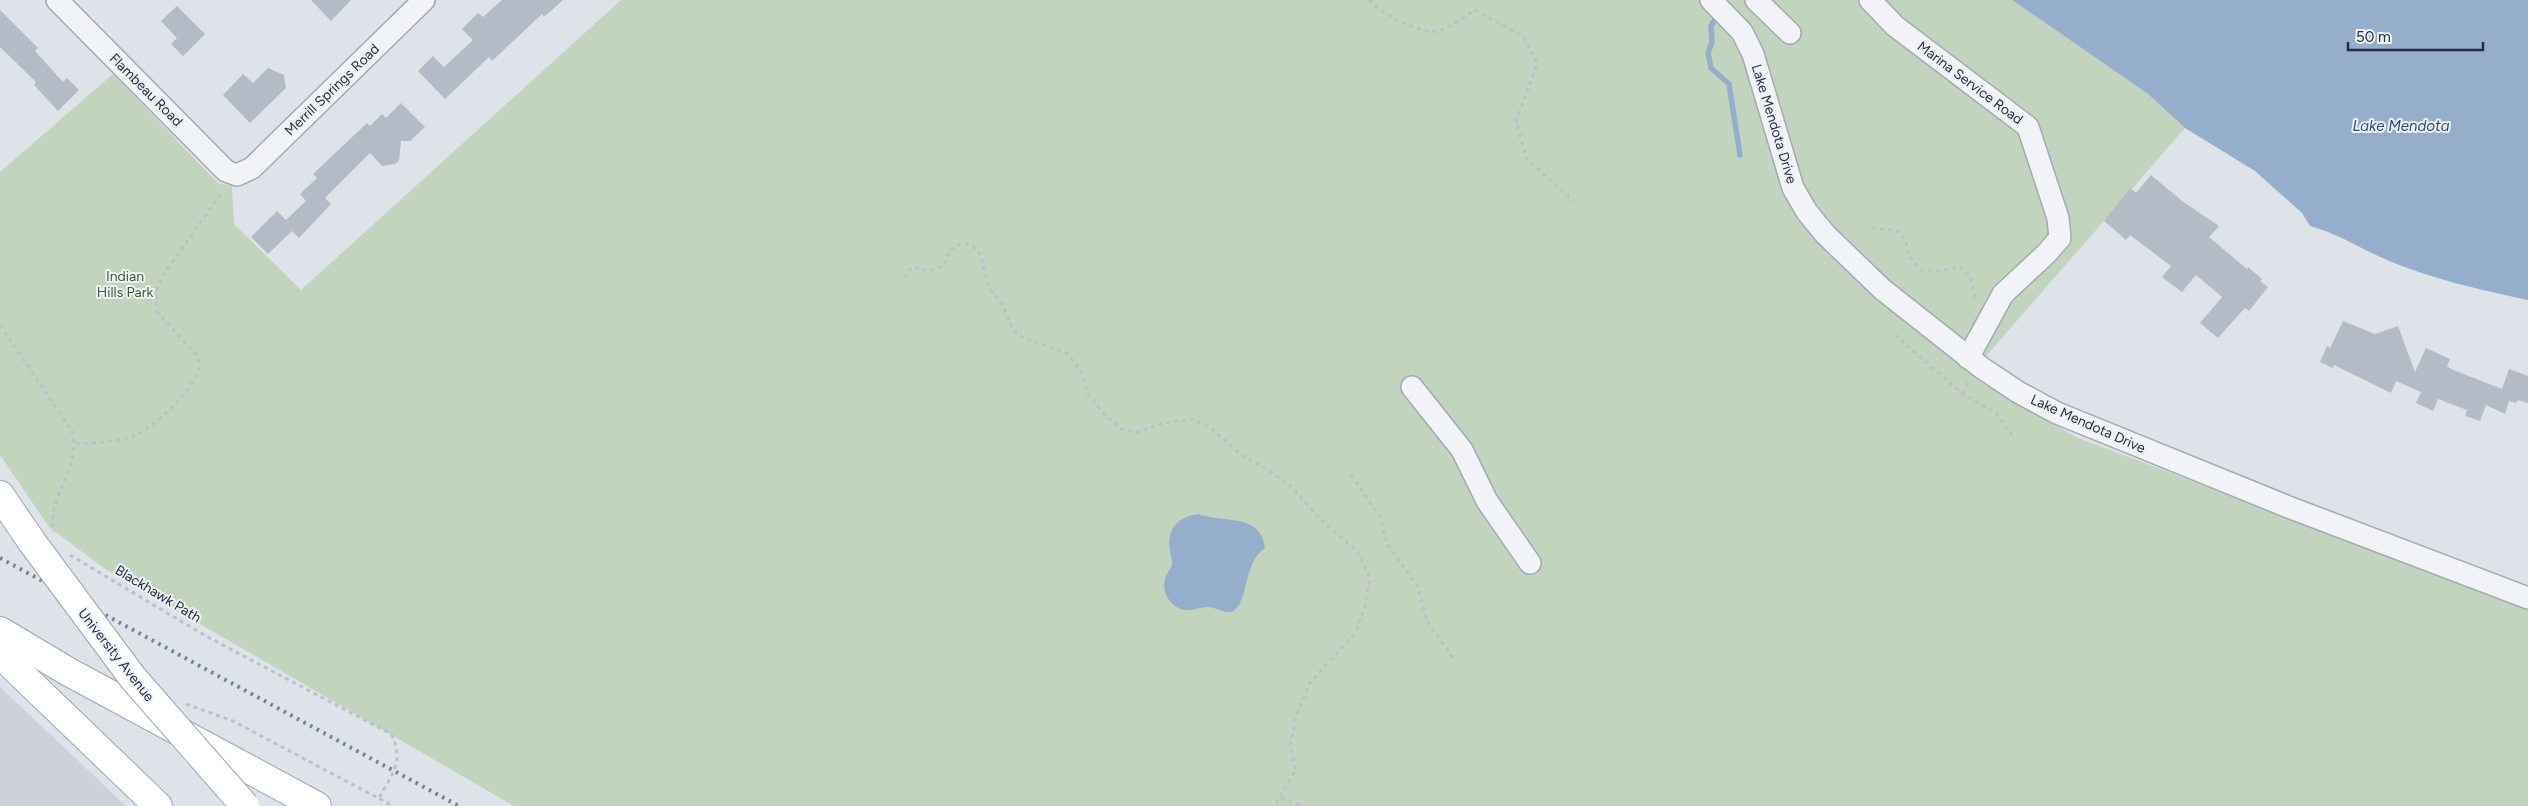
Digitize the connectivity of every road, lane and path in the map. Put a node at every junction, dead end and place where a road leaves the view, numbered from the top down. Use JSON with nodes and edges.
{"nodes":[{"id":1,"x":57,"y":0,"type":"edge"},
{"id":2,"x":1369,"y":0,"type":"edge"},
{"id":3,"x":1756,"y":0,"type":"edge"},
{"id":4,"x":1870,"y":0,"type":"edge"},
{"id":5,"x":414,"y":3,"type":"edge"},
{"id":6,"x":1717,"y":5,"type":"edge"},
{"id":7,"x":1790,"y":33,"type":"dead end"},
{"id":8,"x":235,"y":174,"type":"junction"},
{"id":9,"x":1574,"y":201,"type":"dead end"},
{"id":10,"x":1872,"y":228,"type":"dead end"},
{"id":11,"x":905,"y":278,"type":"dead end"},
{"id":12,"x":1987,"y":323,"type":"junction"},
{"id":13,"x":0,"y":325,"type":"edge"},
{"id":14,"x":1895,"y":335,"type":"dead end"},
{"id":15,"x":1968,"y":358,"type":"junction"},
{"id":16,"x":1412,"y":387,"type":"dead end"},
{"id":17,"x":2012,"y":435,"type":"dead end"},
{"id":18,"x":76,"y":444,"type":"junction"},
{"id":19,"x":1351,"y":475,"type":"dead end"},
{"id":20,"x":0,"y":494,"type":"edge"},
{"id":21,"x":54,"y":533,"type":"dead end"},
{"id":22,"x":65,"y":548,"type":"dead end"},
{"id":23,"x":1530,"y":563,"type":"dead end"},
{"id":24,"x":2528,"y":598,"type":"edge"},
{"id":25,"x":0,"y":631,"type":"edge"},
{"id":26,"x":0,"y":654,"type":"edge"},
{"id":27,"x":1455,"y":661,"type":"dead end"},
{"id":28,"x":1281,"y":798,"type":"junction"},
{"id":29,"x":158,"y":806,"type":"edge"},
{"id":30,"x":245,"y":806,"type":"edge"},
{"id":31,"x":317,"y":806,"type":"edge"},
{"id":32,"x":393,"y":806,"type":"edge"},
{"id":33,"x":1274,"y":806,"type":"edge"},
{"id":34,"x":1302,"y":806,"type":"edge"}],
"edges":[{"from":1,"to":8,"type":"street","name":"Flambeau Road"},
{"from":2,"to":9,"type":"path"},
{"from":3,"to":7,"type":"street"},
{"from":4,"to":12,"type":"street","name":"Marina Service Road"},
{"from":5,"to":8,"type":"street","name":"Merrill Springs Road"},
{"from":6,"to":15,"type":"street","name":"Lake Mendota Drive"},
{"from":8,"to":18,"type":"path"},
{"from":10,"to":12,"type":"path"},
{"from":11,"to":28,"type":"path"},
{"from":12,"to":15,"type":"street","name":"Marina Service Road"},
{"from":13,"to":18,"type":"path"},
{"from":14,"to":17,"type":"path"},
{"from":15,"to":24,"type":"street","name":"Lake Mendota Drive"},
{"from":16,"to":23,"type":"street"},
{"from":18,"to":21,"type":"path"},
{"from":19,"to":27,"type":"path"},
{"from":20,"to":30,"type":"main road","name":"University Avenue","bridge":true},
{"from":22,"to":32,"type":"path","name":"Blackhawk Path"},
{"from":25,"to":31,"type":"main road"},
{"from":26,"to":29,"type":"main road"},
{"from":28,"to":33,"type":"path"},
{"from":28,"to":34,"type":"path"}]}
